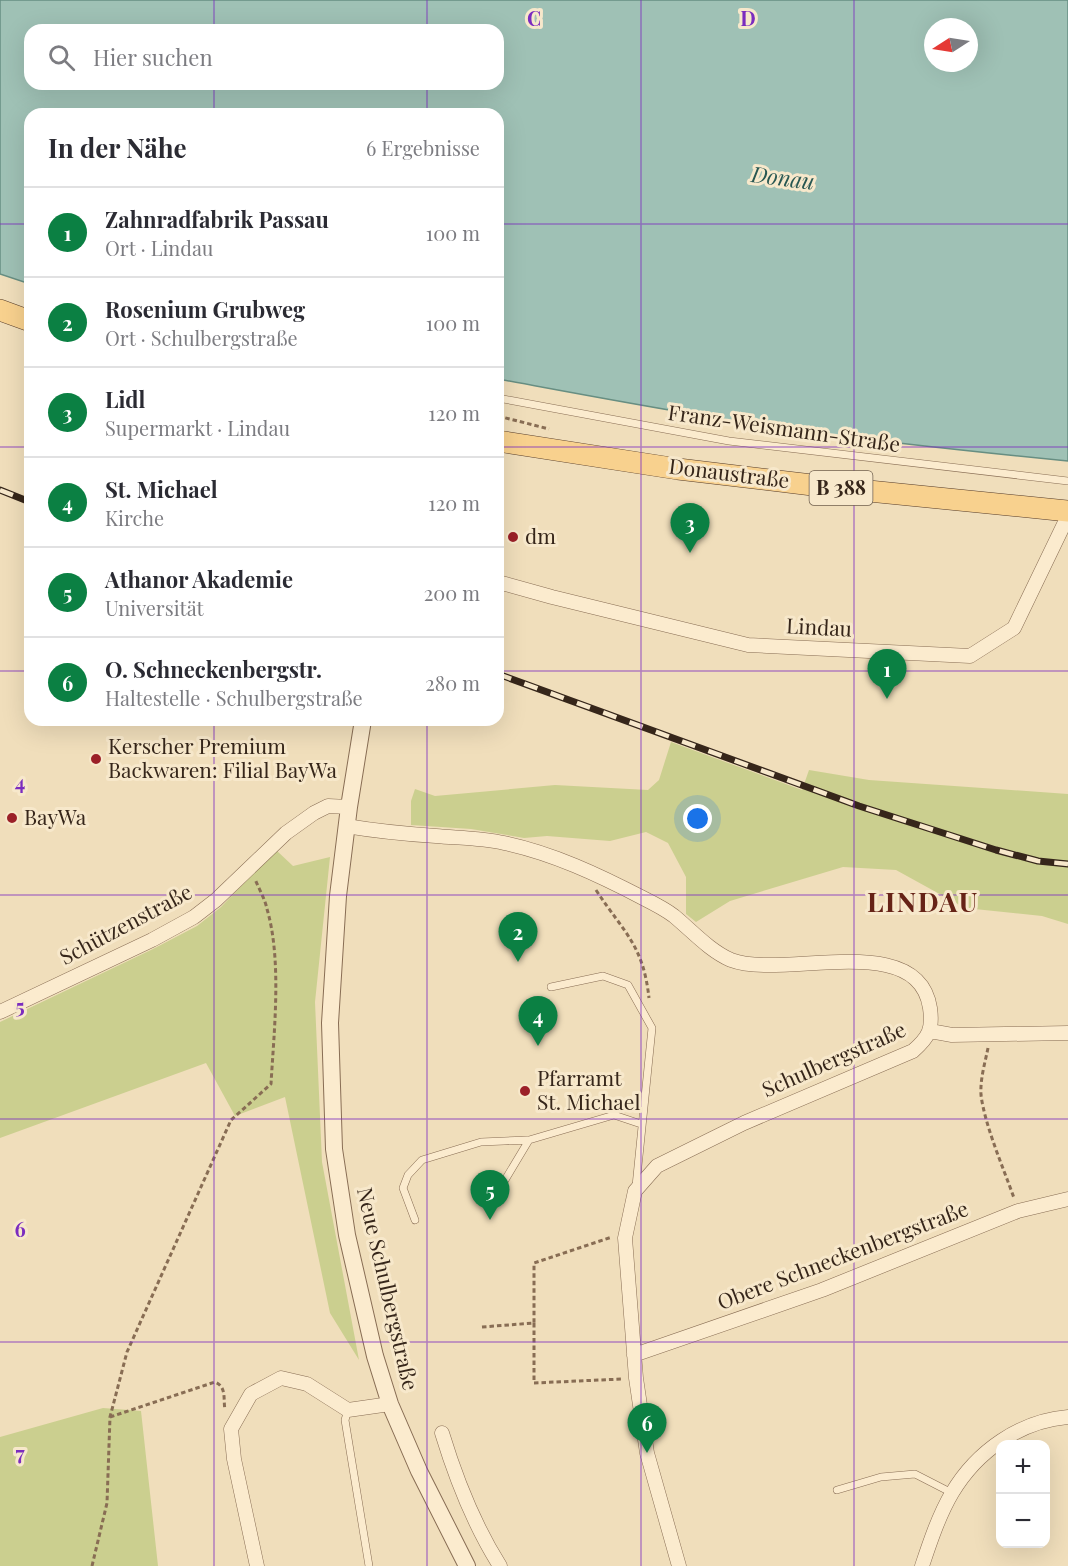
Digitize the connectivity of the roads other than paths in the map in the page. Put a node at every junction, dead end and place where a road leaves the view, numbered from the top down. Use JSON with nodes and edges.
{"nodes":[{"id":1,"x":0,"y":310,"type":"edge"},
{"id":2,"x":24,"y":319,"type":"edge"},
{"id":3,"x":504,"y":399,"type":"edge"},
{"id":4,"x":504,"y":442,"type":"edge"},
{"id":5,"x":1068,"y":481,"type":"edge"},
{"id":6,"x":1068,"y":511,"type":"edge"},
{"id":7,"x":1068,"y":516,"type":"edge"},
{"id":8,"x":504,"y":584,"type":"edge"},
{"id":9,"x":362,"y":726,"type":"edge"},
{"id":10,"x":349,"y":807,"type":"junction"},
{"id":11,"x":346,"y":826,"type":"junction"},
{"id":12,"x":551,"y":987,"type":"dead end"},
{"id":13,"x":0,"y":1012,"type":"edge"},
{"id":14,"x":930,"y":1031,"type":"junction"},
{"id":15,"x":1068,"y":1033,"type":"edge"},
{"id":16,"x":641,"y":1124,"type":"junction"},
{"id":17,"x":529,"y":1140,"type":"junction"},
{"id":18,"x":502,"y":1185,"type":"dead end"},
{"id":19,"x":635,"y":1191,"type":"junction"},
{"id":20,"x":1068,"y":1199,"type":"edge"},
{"id":21,"x":415,"y":1221,"type":"dead end"},
{"id":22,"x":634,"y":1355,"type":"junction"},
{"id":23,"x":390,"y":1404,"type":"junction"},
{"id":24,"x":348,"y":1410,"type":"junction"},
{"id":25,"x":1068,"y":1417,"type":"edge"},
{"id":26,"x":442,"y":1433,"type":"dead end"},
{"id":27,"x":837,"y":1490,"type":"dead end"},
{"id":28,"x":952,"y":1493,"type":"junction"},
{"id":29,"x":257,"y":1566,"type":"edge"},
{"id":30,"x":369,"y":1566,"type":"edge"},
{"id":31,"x":467,"y":1566,"type":"edge"},
{"id":32,"x":500,"y":1566,"type":"edge"},
{"id":33,"x":679,"y":1566,"type":"edge"},
{"id":34,"x":922,"y":1566,"type":"edge"}],
"edges":[{"from":1,"to":2,"type":"main road"},
{"from":3,"to":5,"type":"lane","name":"Franz-Weismann-Straße"},
{"from":4,"to":6,"type":"main road","name":"Donaustraße","number":"B 388"},
{"from":7,"to":8,"type":"street","name":"Lindau"},
{"from":9,"to":10,"type":"street","name":"Neue Schulbergstraße"},
{"from":10,"to":11,"type":"street","name":"Neue Schulbergstraße"},
{"from":10,"to":13,"type":"street","name":"Schützenstraße"},
{"from":11,"to":14,"type":"street","name":"Schulbergstraße"},
{"from":11,"to":23,"type":"street","name":"Neue Schulbergstraße"},
{"from":12,"to":16,"type":"lane"},
{"from":14,"to":15,"type":"street"},
{"from":14,"to":19,"type":"street","name":"Schulbergstraße"},
{"from":16,"to":17,"type":"lane"},
{"from":16,"to":19,"type":"lane"},
{"from":17,"to":18,"type":"lane"},
{"from":17,"to":21,"type":"lane"},
{"from":19,"to":22,"type":"street","name":"Schulbergstraße"},
{"from":20,"to":22,"type":"street","name":"Obere Schneckenbergstraße"},
{"from":22,"to":33,"type":"street","name":"Schulbergstraße"},
{"from":23,"to":24,"type":"street"},
{"from":23,"to":31,"type":"street","name":"Neue Schulbergstraße"},
{"from":24,"to":29,"type":"street"},
{"from":24,"to":30,"type":"lane"},
{"from":25,"to":28,"type":"street"},
{"from":26,"to":32,"type":"street"},
{"from":27,"to":28,"type":"lane"},
{"from":28,"to":34,"type":"street"}]}
